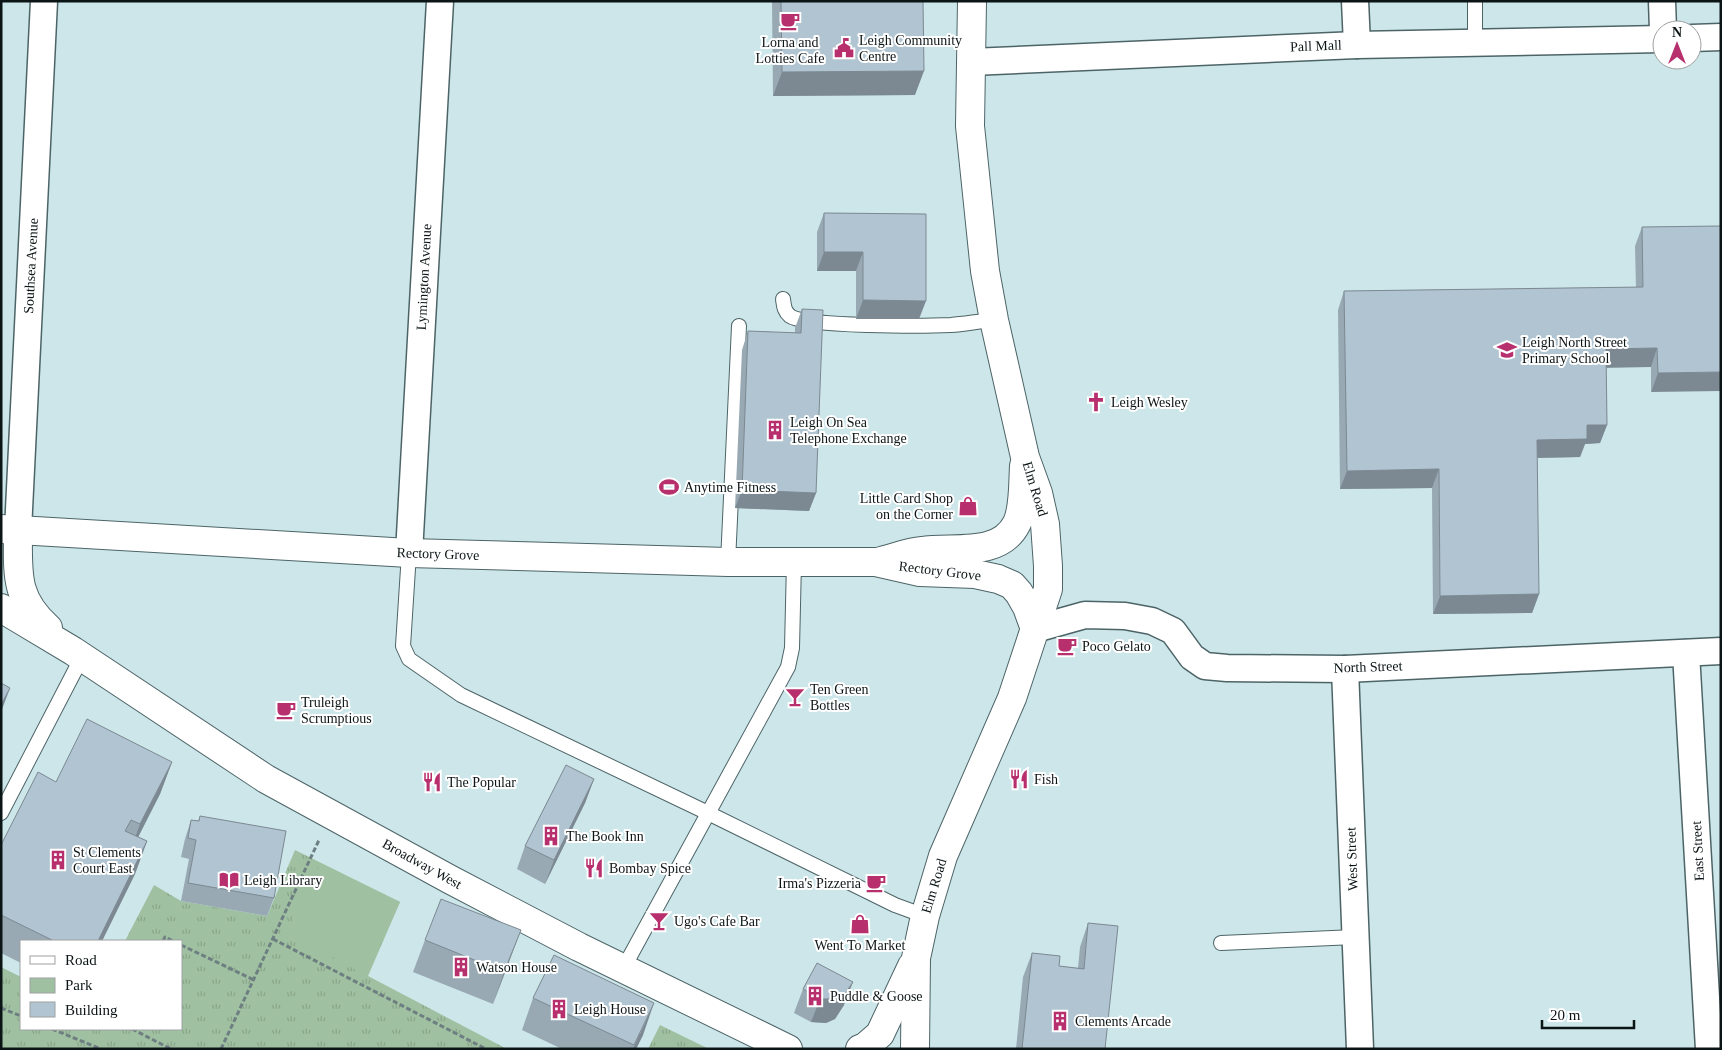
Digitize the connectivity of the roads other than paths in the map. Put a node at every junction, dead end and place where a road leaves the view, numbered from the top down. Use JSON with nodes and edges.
{"nodes":[{"id":1,"x":44,"y":1,"type":"edge"},
{"id":2,"x":440,"y":1,"type":"edge"},
{"id":3,"x":972,"y":1,"type":"edge"},
{"id":4,"x":1355,"y":1,"type":"edge"},
{"id":5,"x":1474,"y":1,"type":"edge"},
{"id":6,"x":1662,"y":1,"type":"edge"},
{"id":7,"x":1663,"y":20,"type":"edge"},
{"id":8,"x":1721,"y":37,"type":"edge"},
{"id":9,"x":1702,"y":38,"type":"edge"},
{"id":10,"x":1652,"y":39,"type":"edge"},
{"id":11,"x":1475,"y":42,"type":"junction"},
{"id":12,"x":1357,"y":44,"type":"junction"},
{"id":13,"x":971,"y":62,"type":"junction"},
{"id":14,"x":783,"y":299,"type":"dead end"},
{"id":15,"x":994,"y":320,"type":"junction"},
{"id":16,"x":739,"y":326,"type":"dead end"},
{"id":17,"x":1025,"y":457,"type":"junction"},
{"id":18,"x":10,"y":529,"type":"edge"},
{"id":19,"x":409,"y":553,"type":"junction"},
{"id":20,"x":728,"y":562,"type":"junction"},
{"id":21,"x":794,"y":562,"type":"junction"},
{"id":22,"x":876,"y":562,"type":"junction"},
{"id":23,"x":1,"y":608,"type":"edge"},
{"id":24,"x":1035,"y":629,"type":"junction"},
{"id":25,"x":1721,"y":651,"type":"edge"},
{"id":26,"x":1686,"y":652,"type":"junction"},
{"id":27,"x":77,"y":654,"type":"junction"},
{"id":28,"x":1345,"y":668,"type":"junction"},
{"id":29,"x":1,"y":813,"type":"edge"},
{"id":30,"x":708,"y":813,"type":"junction"},
{"id":31,"x":925,"y":916,"type":"junction"},
{"id":32,"x":1355,"y":937,"type":"junction"},
{"id":33,"x":1221,"y":943,"type":"dead end"},
{"id":34,"x":916,"y":958,"type":"junction"},
{"id":35,"x":624,"y":969,"type":"junction"},
{"id":36,"x":788,"y":1049,"type":"edge"},
{"id":37,"x":860,"y":1049,"type":"edge"},
{"id":38,"x":915,"y":1049,"type":"edge"},
{"id":39,"x":1360,"y":1049,"type":"edge"},
{"id":40,"x":1710,"y":1049,"type":"edge"}],
"edges":[{"from":1,"to":18,"type":"street","name":"Southsea Avenue"},
{"from":2,"to":19,"type":"street","name":"Lymington Avenue"},
{"from":3,"to":13,"type":"street","name":"Elm Road"},
{"from":4,"to":12,"type":"street"},
{"from":5,"to":11,"type":"lane"},
{"from":6,"to":7,"type":"street"},
{"from":8,"to":9,"type":"street"},
{"from":10,"to":11,"type":"street","name":"Pall Mall"},
{"from":11,"to":12,"type":"street","name":"Pall Mall"},
{"from":12,"to":13,"type":"street","name":"Pall Mall"},
{"from":13,"to":15,"type":"street","name":"Elm Road"},
{"from":14,"to":15,"type":"lane"},
{"from":15,"to":17,"type":"street","name":"Elm Road"},
{"from":16,"to":20,"type":"lane"},
{"from":17,"to":22,"type":"street","name":"Rectory Grove"},
{"from":17,"to":24,"type":"street","name":"Elm Road"},
{"from":18,"to":19,"type":"street","name":"Rectory Grove"},
{"from":18,"to":27,"type":"street","name":"Broadway West"},
{"from":19,"to":20,"type":"street","name":"Rectory Grove"},
{"from":19,"to":30,"type":"lane"},
{"from":20,"to":21,"type":"street","name":"Rectory Grove"},
{"from":21,"to":22,"type":"street","name":"Rectory Grove"},
{"from":21,"to":30,"type":"lane"},
{"from":22,"to":24,"type":"street","name":"Rectory Grove"},
{"from":23,"to":27,"type":"street","name":"Broadway West"},
{"from":24,"to":28,"type":"street","name":"North Street"},
{"from":24,"to":31,"type":"street","name":"Elm Road"},
{"from":25,"to":26,"type":"street","name":"North Street"},
{"from":26,"to":28,"type":"street","name":"North Street"},
{"from":26,"to":40,"type":"street","name":"East Street"},
{"from":27,"to":29,"type":"lane"},
{"from":27,"to":35,"type":"street","name":"Broadway West"},
{"from":28,"to":32,"type":"street","name":"West Street"},
{"from":30,"to":31,"type":"lane"},
{"from":30,"to":35,"type":"lane"},
{"from":31,"to":34,"type":"street","name":"Elm Road"},
{"from":32,"to":33,"type":"lane"},
{"from":32,"to":39,"type":"street","name":"West Street"},
{"from":34,"to":37,"type":"street","name":"Elm Road"},
{"from":34,"to":38,"type":"street","name":"Elm Road"},
{"from":35,"to":36,"type":"street","name":"Broadway West"}]}
